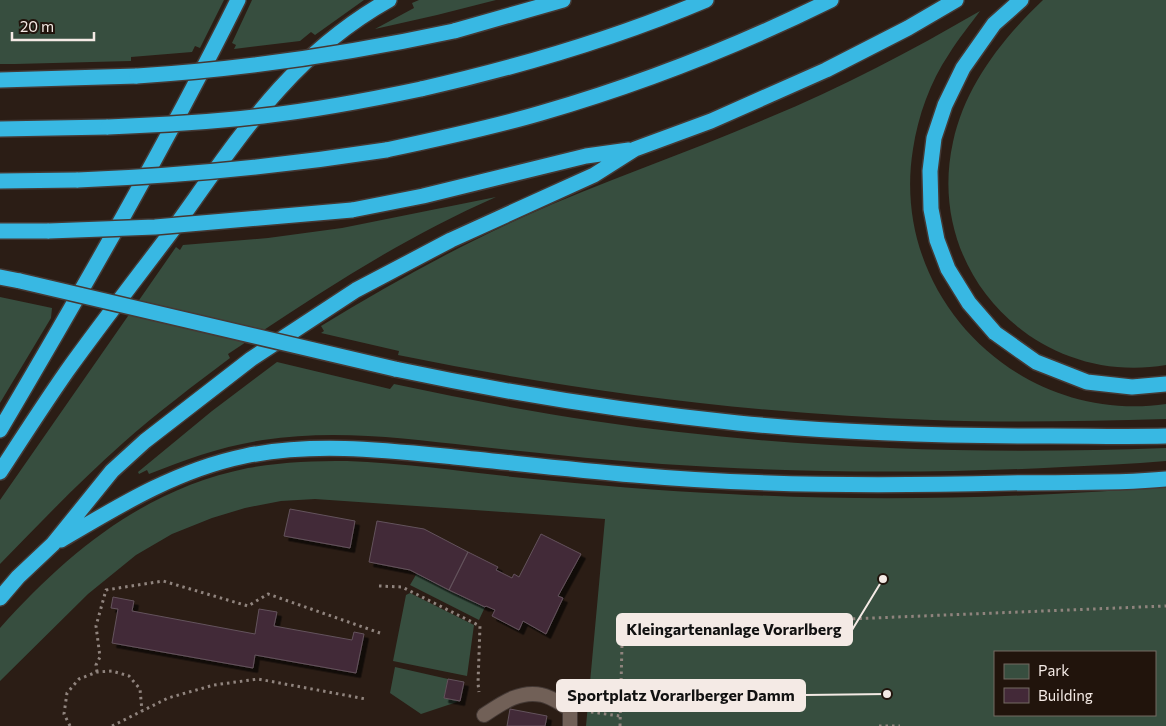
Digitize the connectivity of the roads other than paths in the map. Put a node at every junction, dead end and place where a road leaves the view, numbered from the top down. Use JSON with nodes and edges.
{"nodes":[{"id":1,"x":238,"y":0,"type":"edge"},
{"id":2,"x":389,"y":0,"type":"edge"},
{"id":3,"x":563,"y":0,"type":"edge"},
{"id":4,"x":706,"y":0,"type":"edge"},
{"id":5,"x":831,"y":0,"type":"edge"},
{"id":6,"x":956,"y":0,"type":"edge"},
{"id":7,"x":1021,"y":0,"type":"edge"},
{"id":8,"x":0,"y":80,"type":"edge"},
{"id":9,"x":0,"y":129,"type":"edge"},
{"id":10,"x":635,"y":150,"type":"junction"},
{"id":11,"x":0,"y":181,"type":"edge"},
{"id":12,"x":0,"y":231,"type":"edge"},
{"id":13,"x":0,"y":277,"type":"edge"},
{"id":14,"x":1166,"y":384,"type":"edge"},
{"id":15,"x":0,"y":430,"type":"edge"},
{"id":16,"x":1166,"y":436,"type":"edge"},
{"id":17,"x":0,"y":472,"type":"edge"},
{"id":18,"x":1166,"y":479,"type":"edge"},
{"id":19,"x":53,"y":544,"type":"junction"},
{"id":20,"x":0,"y":598,"type":"edge"},
{"id":21,"x":484,"y":715,"type":"road end"},
{"id":22,"x":570,"y":726,"type":"edge"}],
"edges":[{"from":1,"to":15,"type":"highway"},
{"from":2,"to":17,"type":"highway"},
{"from":3,"to":8,"type":"highway","bridge":true},
{"from":4,"to":9,"type":"highway","bridge":true},
{"from":5,"to":11,"type":"highway","bridge":true},
{"from":6,"to":10,"type":"highway"},
{"from":7,"to":14,"type":"highway"},
{"from":10,"to":12,"type":"highway","bridge":true},
{"from":10,"to":19,"type":"highway"},
{"from":13,"to":16,"type":"highway","bridge":true},
{"from":18,"to":19,"type":"highway"},
{"from":19,"to":20,"type":"highway"},
{"from":21,"to":22,"type":"lane"}]}
